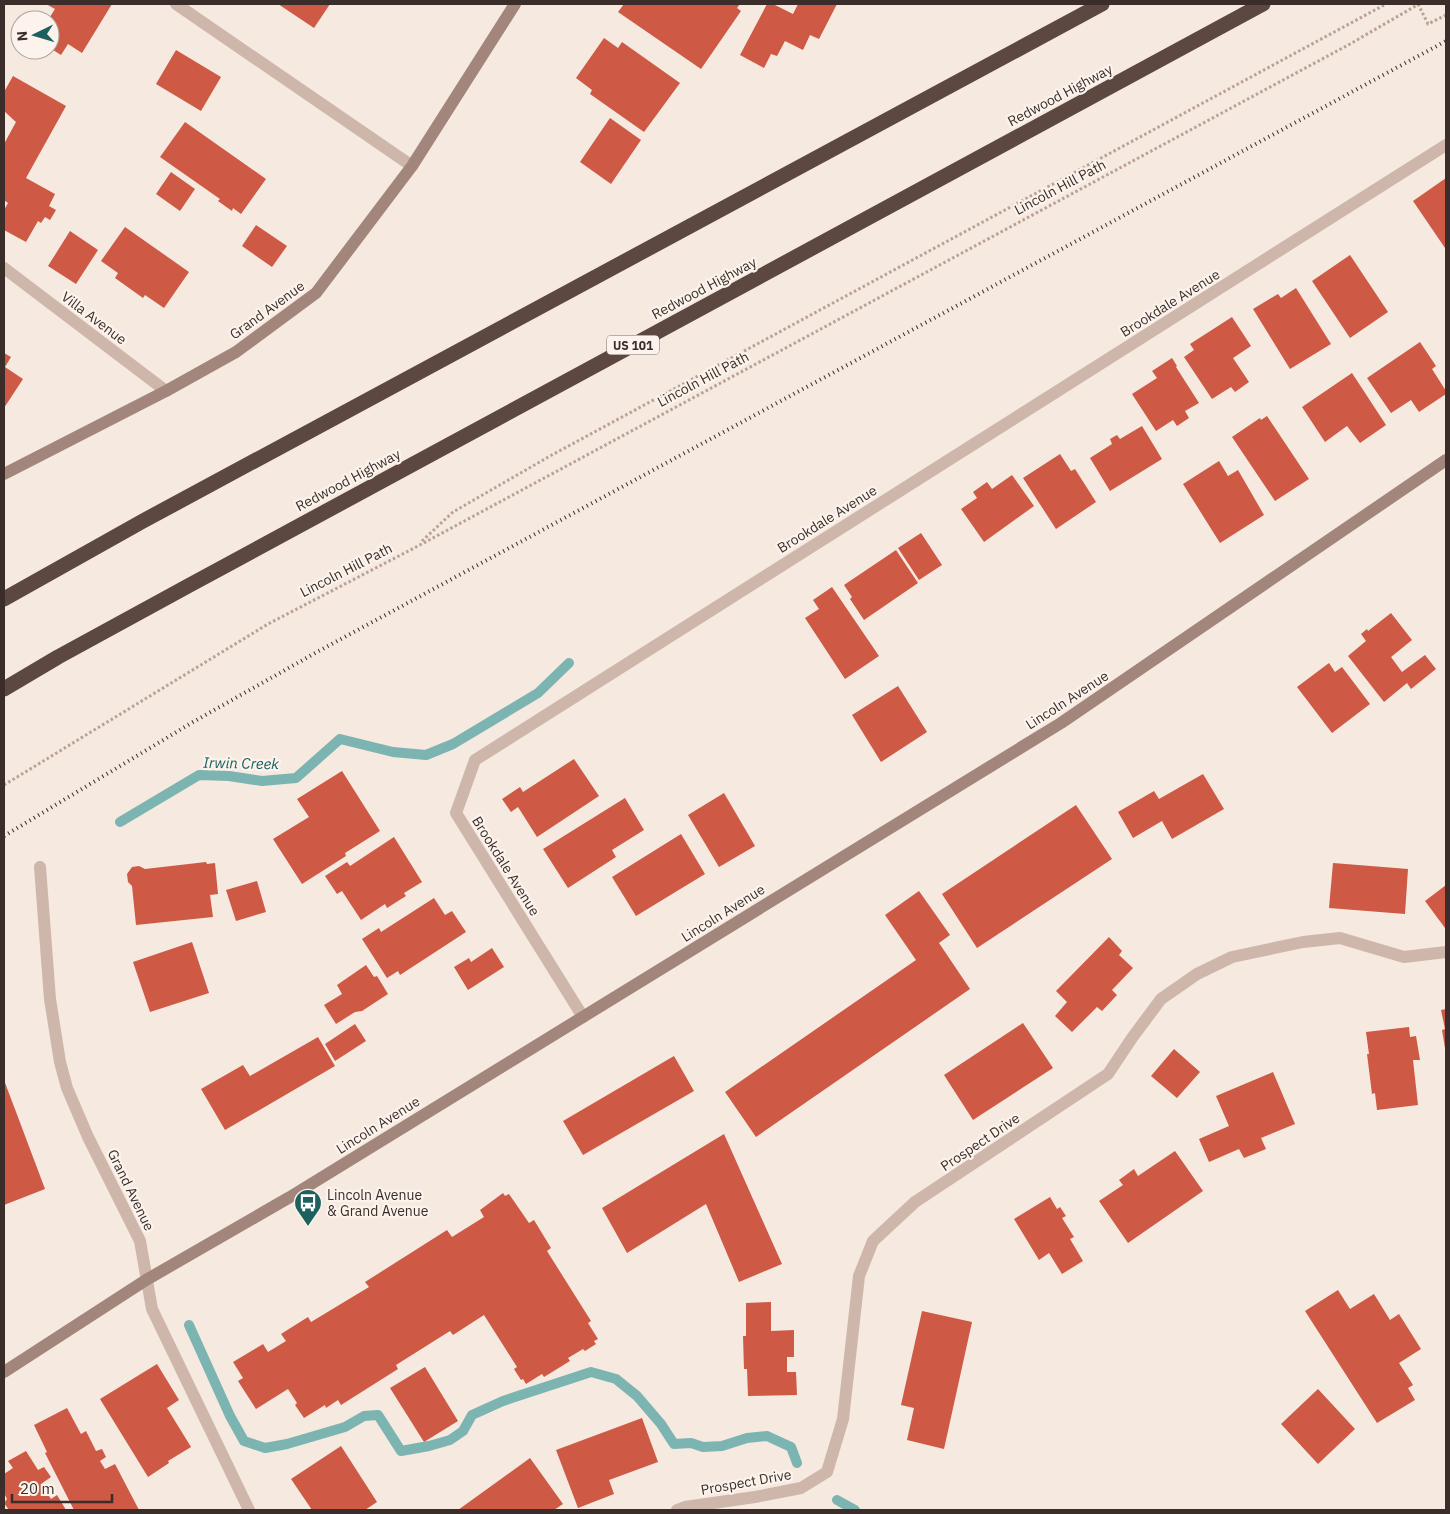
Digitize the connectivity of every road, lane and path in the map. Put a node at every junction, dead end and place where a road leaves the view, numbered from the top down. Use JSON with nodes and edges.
{"nodes":[{"id":1,"x":176,"y":4,"type":"edge"},
{"id":2,"x":515,"y":4,"type":"edge"},
{"id":3,"x":1102,"y":4,"type":"edge"},
{"id":4,"x":1263,"y":4,"type":"edge"},
{"id":5,"x":1386,"y":4,"type":"edge"},
{"id":6,"x":1418,"y":4,"type":"edge"},
{"id":7,"x":1446,"y":15,"type":"edge"},
{"id":8,"x":1446,"y":145,"type":"edge"},
{"id":9,"x":412,"y":166,"type":"junction"},
{"id":10,"x":4,"y":268,"type":"edge"},
{"id":11,"x":166,"y":391,"type":"junction"},
{"id":12,"x":1446,"y":460,"type":"edge"},
{"id":13,"x":4,"y":474,"type":"edge"},
{"id":14,"x":418,"y":546,"type":"junction"},
{"id":15,"x":4,"y":599,"type":"edge"},
{"id":16,"x":4,"y":689,"type":"edge"},
{"id":17,"x":4,"y":785,"type":"edge"},
{"id":18,"x":40,"y":868,"type":"dead end"},
{"id":19,"x":1446,"y":952,"type":"edge"},
{"id":20,"x":583,"y":1016,"type":"junction"},
{"id":21,"x":146,"y":1280,"type":"junction"},
{"id":22,"x":4,"y":1372,"type":"edge"},
{"id":23,"x":249,"y":1510,"type":"edge"},
{"id":24,"x":678,"y":1510,"type":"edge"}],
"edges":[{"from":1,"to":9,"type":"street"},
{"from":2,"to":9,"type":"main road","name":"Grand Avenue"},
{"from":3,"to":15,"type":"highway"},
{"from":4,"to":16,"type":"highway","name":"Redwood Highway","number":"US 101"},
{"from":5,"to":14,"type":"path"},
{"from":6,"to":7,"type":"path"},
{"from":6,"to":14,"type":"path","name":"Lincoln Hill Path"},
{"from":8,"to":20,"type":"street","name":"Brookdale Avenue"},
{"from":9,"to":11,"type":"main road","name":"Grand Avenue"},
{"from":10,"to":11,"type":"street","name":"Villa Avenue"},
{"from":11,"to":13,"type":"main road","name":"Grand Avenue"},
{"from":12,"to":20,"type":"main road","name":"Lincoln Avenue"},
{"from":14,"to":17,"type":"path","name":"Lincoln Hill Path"},
{"from":18,"to":21,"type":"street","name":"Grand Avenue"},
{"from":19,"to":24,"type":"street","name":"Prospect Drive"},
{"from":20,"to":21,"type":"main road","name":"Lincoln Avenue"},
{"from":21,"to":22,"type":"main road","name":"Lincoln Avenue"},
{"from":21,"to":23,"type":"street","name":"Grand Avenue"}]}
